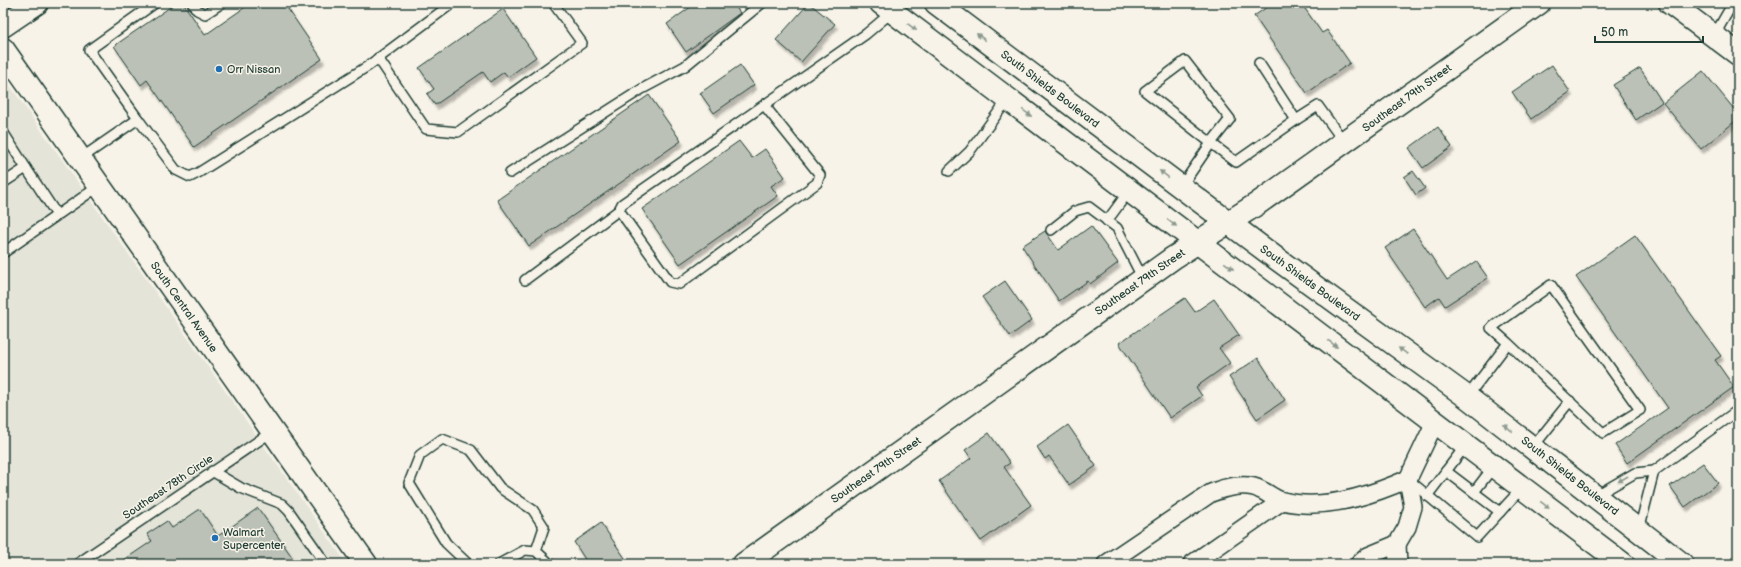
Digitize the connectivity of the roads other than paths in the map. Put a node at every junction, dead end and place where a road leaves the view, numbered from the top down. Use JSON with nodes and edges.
{"nodes":[{"id":1,"x":37,"y":3,"type":"edge"},
{"id":2,"x":155,"y":3,"type":"edge"},
{"id":3,"x":192,"y":3,"type":"edge"},
{"id":4,"x":222,"y":3,"type":"edge"},
{"id":5,"x":553,"y":3,"type":"edge"},
{"id":6,"x":762,"y":3,"type":"edge"},
{"id":7,"x":936,"y":3,"type":"edge"},
{"id":8,"x":1539,"y":3,"type":"edge"},
{"id":9,"x":1670,"y":3,"type":"edge"},
{"id":10,"x":1733,"y":3,"type":"edge"},
{"id":11,"x":452,"y":4,"type":"edge"},
{"id":12,"x":886,"y":7,"type":"edge"},
{"id":13,"x":3,"y":26,"type":"edge"},
{"id":14,"x":1714,"y":36,"type":"junction"},
{"id":15,"x":3,"y":49,"type":"edge"},
{"id":16,"x":1738,"y":54,"type":"edge"},
{"id":17,"x":378,"y":58,"type":"junction"},
{"id":18,"x":1259,"y":63,"type":"dead end"},
{"id":19,"x":1008,"y":99,"type":"junction"},
{"id":20,"x":764,"y":105,"type":"junction"},
{"id":21,"x":138,"y":120,"type":"junction"},
{"id":22,"x":1296,"y":120,"type":"junction"},
{"id":23,"x":3,"y":132,"type":"edge"},
{"id":24,"x":1344,"y":142,"type":"junction"},
{"id":25,"x":1211,"y":143,"type":"junction"},
{"id":26,"x":7,"y":145,"type":"edge"},
{"id":27,"x":80,"y":159,"type":"junction"},
{"id":28,"x":26,"y":168,"type":"junction"},
{"id":29,"x":949,"y":171,"type":"dead end"},
{"id":30,"x":510,"y":173,"type":"dead end"},
{"id":31,"x":3,"y":183,"type":"edge"},
{"id":32,"x":99,"y":186,"type":"junction"},
{"id":33,"x":1180,"y":187,"type":"junction"},
{"id":34,"x":1129,"y":191,"type":"junction"},
{"id":35,"x":619,"y":210,"type":"junction"},
{"id":36,"x":57,"y":215,"type":"junction"},
{"id":37,"x":1107,"y":221,"type":"junction"},
{"id":38,"x":1228,"y":223,"type":"junction"},
{"id":39,"x":1051,"y":230,"type":"dead end"},
{"id":40,"x":1198,"y":242,"type":"junction"},
{"id":41,"x":3,"y":253,"type":"edge"},
{"id":42,"x":1143,"y":279,"type":"junction"},
{"id":43,"x":525,"y":280,"type":"dead end"},
{"id":44,"x":1508,"y":343,"type":"junction"},
{"id":45,"x":1467,"y":397,"type":"junction"},
{"id":46,"x":1570,"y":401,"type":"junction"},
{"id":47,"x":1738,"y":410,"type":"edge"},
{"id":48,"x":1435,"y":422,"type":"junction"},
{"id":49,"x":273,"y":431,"type":"junction"},
{"id":50,"x":1466,"y":445,"type":"junction"},
{"id":51,"x":1533,"y":447,"type":"junction"},
{"id":52,"x":1494,"y":466,"type":"junction"},
{"id":53,"x":212,"y":471,"type":"junction"},
{"id":54,"x":1446,"y":471,"type":"junction"},
{"id":55,"x":1654,"y":471,"type":"junction"},
{"id":56,"x":1408,"y":480,"type":"junction"},
{"id":57,"x":1522,"y":488,"type":"junction"},
{"id":58,"x":1474,"y":492,"type":"junction"},
{"id":59,"x":1427,"y":496,"type":"junction"},
{"id":60,"x":1596,"y":496,"type":"junction"},
{"id":61,"x":1282,"y":501,"type":"junction"},
{"id":62,"x":1500,"y":512,"type":"junction"},
{"id":63,"x":1639,"y":530,"type":"junction"},
{"id":64,"x":1397,"y":544,"type":"junction"},
{"id":65,"x":536,"y":551,"type":"junction"},
{"id":66,"x":1617,"y":562,"type":"edge"},
{"id":67,"x":77,"y":564,"type":"edge"},
{"id":68,"x":326,"y":564,"type":"edge"},
{"id":69,"x":366,"y":564,"type":"edge"},
{"id":70,"x":468,"y":564,"type":"edge"},
{"id":71,"x":499,"y":564,"type":"edge"},
{"id":72,"x":550,"y":564,"type":"edge"},
{"id":73,"x":744,"y":564,"type":"edge"},
{"id":74,"x":1106,"y":564,"type":"edge"},
{"id":75,"x":1192,"y":564,"type":"edge"},
{"id":76,"x":1359,"y":564,"type":"edge"},
{"id":77,"x":1398,"y":564,"type":"edge"},
{"id":78,"x":1682,"y":564,"type":"edge"}],
"edges":[{"from":1,"to":13,"type":"main road"},
{"from":2,"to":21,"type":"lane"},
{"from":3,"to":4,"type":"lane"},
{"from":5,"to":17,"type":"lane"},
{"from":6,"to":30,"type":"lane"},
{"from":33,"to":7,"type":"main road","name":"South Shields Boulevard","one_way":true},
{"from":8,"to":24,"type":"main road","name":"Southeast 79th Street"},
{"from":9,"to":14,"type":"main road"},
{"from":10,"to":14,"type":"lane"},
{"from":11,"to":17,"type":"lane"},
{"from":12,"to":19,"type":"main road","one_way":true},
{"from":12,"to":20,"type":"lane"},
{"from":14,"to":16,"type":"main road"},
{"from":15,"to":27,"type":"main road","name":"South Central Avenue"},
{"from":17,"to":21,"type":"lane"},
{"from":18,"to":22,"type":"lane"},
{"from":19,"to":29,"type":"lane"},
{"from":19,"to":34,"type":"main road","one_way":true},
{"from":20,"to":35,"type":"lane"},
{"from":20,"to":35,"type":"lane"},
{"from":21,"to":27,"type":"lane"},
{"from":22,"to":24,"type":"lane"},
{"from":22,"to":25,"type":"lane"},
{"from":23,"to":26,"type":"lane"},
{"from":24,"to":38,"type":"main road","name":"Southeast 79th Street"},
{"from":25,"to":25,"type":"lane"},
{"from":25,"to":33,"type":"lane"},
{"from":26,"to":28,"type":"lane"},
{"from":27,"to":32,"type":"main road","name":"South Central Avenue"},
{"from":28,"to":31,"type":"lane"},
{"from":28,"to":36,"type":"lane"},
{"from":32,"to":36,"type":"lane"},
{"from":32,"to":49,"type":"main road","name":"South Central Avenue"},
{"from":33,"to":38,"type":"main road","name":"South Shields Boulevard"},
{"from":34,"to":37,"type":"lane"},
{"from":34,"to":40,"type":"main road","one_way":true},
{"from":35,"to":43,"type":"lane"},
{"from":36,"to":41,"type":"lane"},
{"from":37,"to":39,"type":"lane"},
{"from":37,"to":42,"type":"lane"},
{"from":38,"to":40,"type":"main road","name":"Southeast 79th Street"},
{"from":45,"to":38,"type":"main road","name":"South Shields Boulevard","one_way":true},
{"from":40,"to":42,"type":"main road","name":"Southeast 79th Street"},
{"from":40,"to":48,"type":"main road","one_way":true},
{"from":42,"to":73,"type":"main road","name":"Southeast 79th Street"},
{"from":44,"to":45,"type":"lane"},
{"from":44,"to":46,"type":"lane"},
{"from":44,"to":46,"type":"lane"},
{"from":51,"to":45,"type":"main road","name":"South Shields Boulevard","one_way":true},
{"from":46,"to":51,"type":"lane"},
{"from":47,"to":55,"type":"lane"},
{"from":48,"to":50,"type":"main road"},
{"from":48,"to":56,"type":"street"},
{"from":49,"to":53,"type":"lane","name":"Southeast 78th Circle"},
{"from":49,"to":69,"type":"main road","name":"South Central Avenue"},
{"from":50,"to":52,"type":"main road"},
{"from":50,"to":54,"type":"lane"},
{"from":51,"to":60,"type":"main road","name":"South Shields Boulevard"},
{"from":52,"to":57,"type":"main road"},
{"from":52,"to":58,"type":"lane"},
{"from":53,"to":67,"type":"lane","name":"Southeast 78th Circle"},
{"from":53,"to":68,"type":"lane"},
{"from":54,"to":58,"type":"lane"},
{"from":54,"to":59,"type":"lane"},
{"from":55,"to":60,"type":"lane","one_way":true},
{"from":55,"to":63,"type":"lane"},
{"from":56,"to":59,"type":"lane"},
{"from":56,"to":61,"type":"street"},
{"from":56,"to":64,"type":"street"},
{"from":57,"to":62,"type":"lane"},
{"from":57,"to":66,"type":"main road","one_way":true},
{"from":58,"to":62,"type":"lane"},
{"from":59,"to":62,"type":"lane"},
{"from":60,"to":63,"type":"main road","name":"South Shields Boulevard"},
{"from":61,"to":74,"type":"street"},
{"from":61,"to":75,"type":"street"},
{"from":63,"to":78,"type":"main road","name":"South Shields Boulevard"},
{"from":64,"to":76,"type":"street"},
{"from":64,"to":77,"type":"street"},
{"from":65,"to":70,"type":"lane"},
{"from":65,"to":71,"type":"lane"},
{"from":65,"to":72,"type":"lane"}]}
